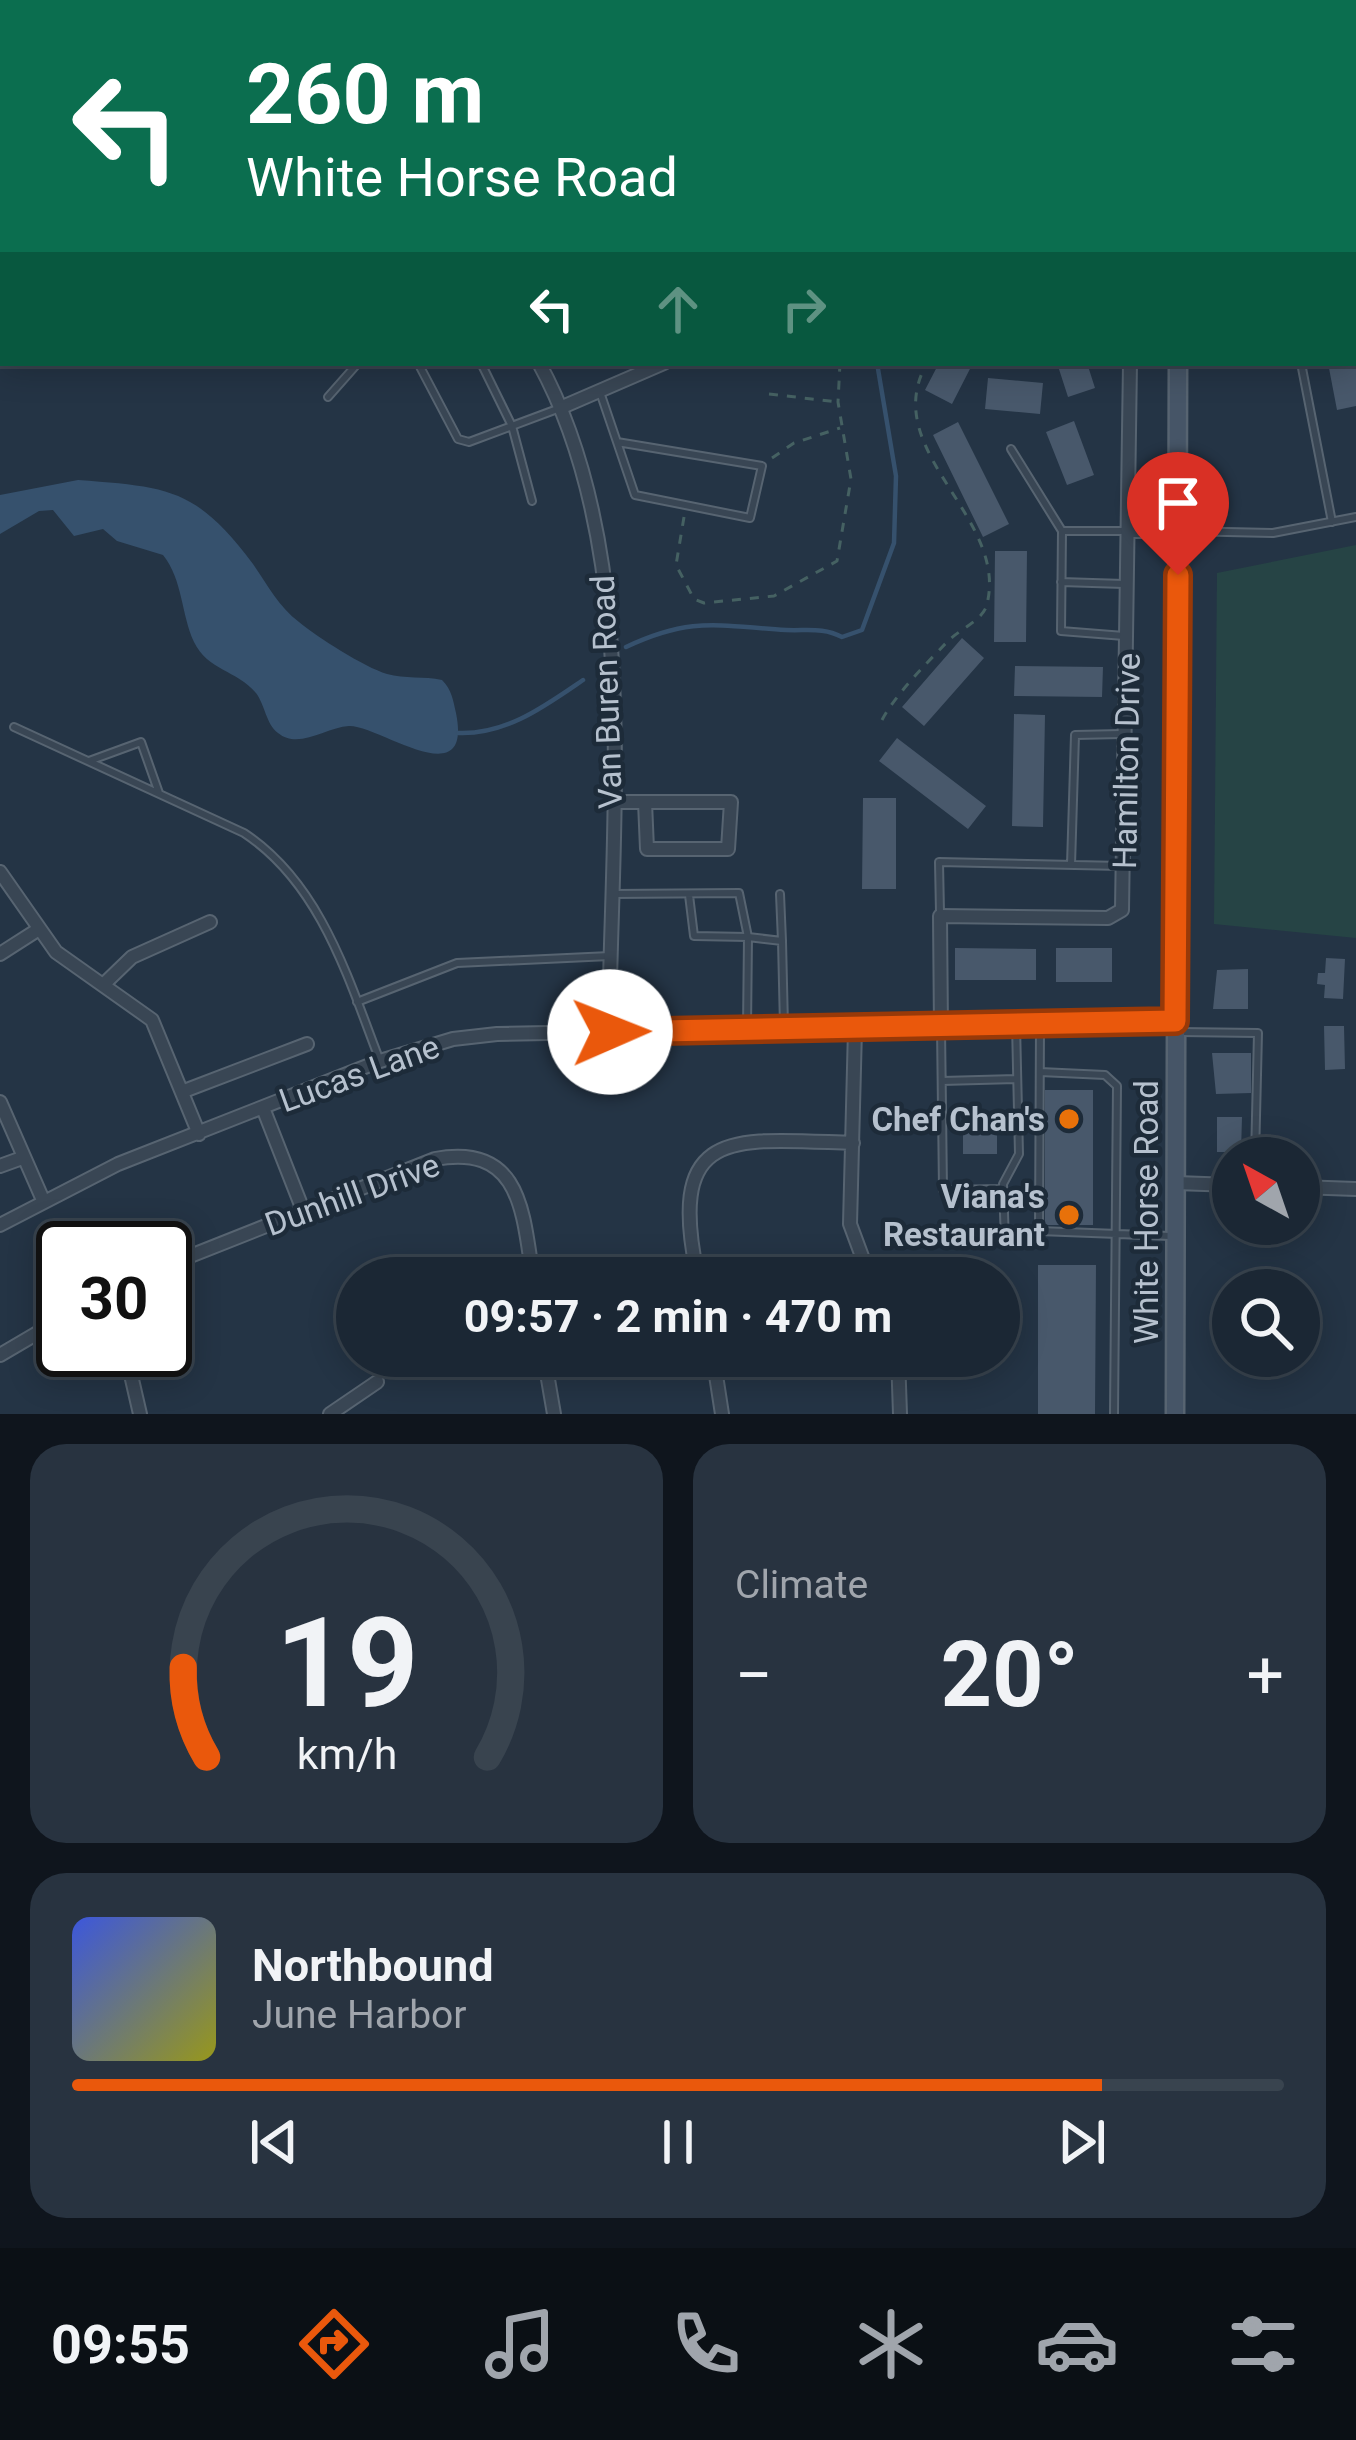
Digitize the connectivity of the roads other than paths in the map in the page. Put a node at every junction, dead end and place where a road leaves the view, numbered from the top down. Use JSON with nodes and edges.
{"nodes":[{"id":1,"x":355,"y":366,"type":"edge"},
{"id":2,"x":420,"y":366,"type":"edge"},
{"id":3,"x":482,"y":366,"type":"edge"},
{"id":4,"x":540,"y":366,"type":"edge"},
{"id":5,"x":657,"y":366,"type":"edge"},
{"id":6,"x":1130,"y":366,"type":"edge"},
{"id":7,"x":1178,"y":366,"type":"edge"},
{"id":8,"x":1301,"y":366,"type":"edge"},
{"id":9,"x":600,"y":392,"type":"junction"},
{"id":10,"x":328,"y":397,"type":"dead end"},
{"id":11,"x":560,"y":408,"type":"junction"},
{"id":12,"x":512,"y":426,"type":"junction"},
{"id":13,"x":617,"y":442,"type":"junction"},
{"id":14,"x":1011,"y":449,"type":"dead end"},
{"id":15,"x":532,"y":501,"type":"dead end"},
{"id":16,"x":1356,"y":517,"type":"edge"},
{"id":17,"x":1333,"y":522,"type":"junction"},
{"id":18,"x":1062,"y":531,"type":"junction"},
{"id":19,"x":1129,"y":531,"type":"junction"},
{"id":20,"x":1179,"y":531,"type":"junction"},
{"id":21,"x":1061,"y":582,"type":"junction"},
{"id":22,"x":1128,"y":584,"type":"junction"},
{"id":23,"x":1127,"y":636,"type":"junction"},
{"id":24,"x":14,"y":727,"type":"dead end"},
{"id":25,"x":1126,"y":734,"type":"junction"},
{"id":26,"x":89,"y":761,"type":"junction"},
{"id":27,"x":159,"y":794,"type":"junction"},
{"id":28,"x":611,"y":802,"type":"junction"},
{"id":29,"x":645,"y":802,"type":"junction"},
{"id":30,"x":1070,"y":865,"type":"junction"},
{"id":31,"x":1125,"y":866,"type":"junction"},
{"id":32,"x":0,"y":872,"type":"edge"},
{"id":33,"x":689,"y":894,"type":"junction"},
{"id":34,"x":780,"y":894,"type":"dead end"},
{"id":35,"x":610,"y":895,"type":"junction"},
{"id":36,"x":940,"y":916,"type":"junction"},
{"id":37,"x":210,"y":922,"type":"dead end"},
{"id":38,"x":39,"y":929,"type":"junction"},
{"id":39,"x":748,"y":937,"type":"junction"},
{"id":40,"x":782,"y":941,"type":"junction"},
{"id":41,"x":0,"y":954,"type":"edge"},
{"id":42,"x":610,"y":956,"type":"junction"},
{"id":43,"x":104,"y":984,"type":"junction"},
{"id":44,"x":357,"y":1002,"type":"junction"},
{"id":45,"x":1016,"y":1025,"type":"junction"},
{"id":46,"x":1040,"y":1025,"type":"junction"},
{"id":47,"x":1176,"y":1026,"type":"junction"},
{"id":48,"x":941,"y":1028,"type":"junction"},
{"id":49,"x":747,"y":1029,"type":"junction"},
{"id":50,"x":855,"y":1029,"type":"junction"},
{"id":51,"x":784,"y":1030,"type":"junction"},
{"id":52,"x":610,"y":1032,"type":"junction"},
{"id":53,"x":307,"y":1044,"type":"dead end"},
{"id":54,"x":380,"y":1061,"type":"junction"},
{"id":55,"x":1040,"y":1072,"type":"junction"},
{"id":56,"x":1017,"y":1079,"type":"junction"},
{"id":57,"x":942,"y":1081,"type":"junction"},
{"id":58,"x":184,"y":1091,"type":"junction"},
{"id":59,"x":0,"y":1102,"type":"edge"},
{"id":60,"x":263,"y":1108,"type":"junction"},
{"id":61,"x":199,"y":1134,"type":"junction"},
{"id":62,"x":1256,"y":1137,"type":"edge"},
{"id":63,"x":853,"y":1142,"type":"junction"},
{"id":64,"x":22,"y":1158,"type":"junction"},
{"id":65,"x":0,"y":1166,"type":"edge"},
{"id":66,"x":1176,"y":1183,"type":"junction"},
{"id":67,"x":1212,"y":1184,"type":"edge"},
{"id":68,"x":1320,"y":1188,"type":"edge"},
{"id":69,"x":1003,"y":1189,"type":"junction"},
{"id":70,"x":1356,"y":1189,"type":"edge"},
{"id":71,"x":43,"y":1200,"type":"junction"},
{"id":72,"x":304,"y":1210,"type":"junction"},
{"id":73,"x":0,"y":1225,"type":"edge"},
{"id":74,"x":1116,"y":1234,"type":"junction"},
{"id":75,"x":1176,"y":1237,"type":"junction"},
{"id":76,"x":1005,"y":1243,"type":"dead end"},
{"id":77,"x":192,"y":1255,"type":"edge"},
{"id":78,"x":528,"y":1257,"type":"edge"},
{"id":79,"x":694,"y":1257,"type":"edge"},
{"id":80,"x":862,"y":1257,"type":"edge"},
{"id":81,"x":36,"y":1334,"type":"edge"},
{"id":82,"x":0,"y":1355,"type":"edge"},
{"id":83,"x":131,"y":1377,"type":"edge"},
{"id":84,"x":548,"y":1377,"type":"edge"},
{"id":85,"x":716,"y":1377,"type":"edge"},
{"id":86,"x":899,"y":1377,"type":"edge"},
{"id":87,"x":377,"y":1382,"type":"dead end"},
{"id":88,"x":140,"y":1414,"type":"edge"},
{"id":89,"x":330,"y":1414,"type":"edge"},
{"id":90,"x":554,"y":1414,"type":"edge"},
{"id":91,"x":722,"y":1414,"type":"edge"},
{"id":92,"x":900,"y":1414,"type":"edge"},
{"id":93,"x":1114,"y":1414,"type":"edge"},
{"id":94,"x":1175,"y":1414,"type":"edge"}],
"edges":[{"from":1,"to":10,"type":"lane"},
{"from":2,"to":12,"type":"lane"},
{"from":3,"to":12,"type":"lane"},
{"from":4,"to":11,"type":"street","name":"Van Buren Road"},
{"from":5,"to":9,"type":"street"},
{"from":6,"to":19,"type":"street","name":"Hamilton Drive"},
{"from":7,"to":20,"type":"main road","name":"White Horse Road"},
{"from":8,"to":17,"type":"lane"},
{"from":9,"to":11,"type":"street"},
{"from":9,"to":13,"type":"lane"},
{"from":11,"to":12,"type":"lane"},
{"from":11,"to":28,"type":"street","name":"Van Buren Road"},
{"from":12,"to":15,"type":"lane"},
{"from":13,"to":13,"type":"lane"},
{"from":14,"to":18,"type":"lane"},
{"from":16,"to":17,"type":"lane"},
{"from":17,"to":20,"type":"lane"},
{"from":18,"to":19,"type":"lane"},
{"from":18,"to":21,"type":"lane"},
{"from":19,"to":20,"type":"street"},
{"from":19,"to":22,"type":"street","name":"Hamilton Drive"},
{"from":20,"to":47,"type":"main road","name":"White Horse Road"},
{"from":21,"to":22,"type":"lane"},
{"from":21,"to":23,"type":"lane"},
{"from":22,"to":23,"type":"street","name":"Hamilton Drive"},
{"from":23,"to":25,"type":"street","name":"Hamilton Drive"},
{"from":24,"to":26,"type":"lane"},
{"from":25,"to":30,"type":"lane"},
{"from":25,"to":31,"type":"street","name":"Hamilton Drive"},
{"from":26,"to":27,"type":"lane"},
{"from":26,"to":27,"type":"lane"},
{"from":27,"to":44,"type":"lane"},
{"from":28,"to":29,"type":"street"},
{"from":28,"to":35,"type":"street","name":"Van Buren Road"},
{"from":29,"to":29,"type":"street"},
{"from":30,"to":31,"type":"lane"},
{"from":30,"to":36,"type":"lane"},
{"from":31,"to":36,"type":"street","name":"Hamilton Drive"},
{"from":32,"to":38,"type":"street"},
{"from":33,"to":35,"type":"lane"},
{"from":33,"to":39,"type":"lane"},
{"from":33,"to":39,"type":"lane"},
{"from":34,"to":40,"type":"lane"},
{"from":35,"to":42,"type":"street","name":"Van Buren Road"},
{"from":36,"to":48,"type":"street"},
{"from":37,"to":43,"type":"street"},
{"from":38,"to":41,"type":"street"},
{"from":38,"to":43,"type":"street"},
{"from":39,"to":40,"type":"lane"},
{"from":39,"to":49,"type":"lane"},
{"from":40,"to":51,"type":"lane"},
{"from":42,"to":44,"type":"lane"},
{"from":42,"to":52,"type":"street","name":"Van Buren Road"},
{"from":43,"to":58,"type":"street"},
{"from":44,"to":54,"type":"lane"},
{"from":45,"to":46,"type":"street","name":"Lucas Lane"},
{"from":45,"to":48,"type":"street","name":"Lucas Lane"},
{"from":45,"to":56,"type":"lane"},
{"from":46,"to":47,"type":"street","name":"Lucas Lane"},
{"from":46,"to":55,"type":"lane"},
{"from":47,"to":62,"type":"lane"},
{"from":47,"to":66,"type":"main road","name":"White Horse Road"},
{"from":48,"to":50,"type":"street","name":"Lucas Lane"},
{"from":48,"to":57,"type":"lane"},
{"from":49,"to":51,"type":"street","name":"Lucas Lane"},
{"from":49,"to":52,"type":"street","name":"Lucas Lane"},
{"from":50,"to":51,"type":"street","name":"Lucas Lane"},
{"from":50,"to":63,"type":"street"},
{"from":52,"to":54,"type":"street","name":"Lucas Lane"},
{"from":53,"to":58,"type":"street"},
{"from":54,"to":60,"type":"street","name":"Lucas Lane"},
{"from":55,"to":74,"type":"lane"},
{"from":55,"to":74,"type":"lane"},
{"from":56,"to":57,"type":"lane"},
{"from":56,"to":69,"type":"lane"},
{"from":57,"to":69,"type":"lane"},
{"from":58,"to":61,"type":"street"},
{"from":59,"to":64,"type":"street"},
{"from":60,"to":61,"type":"street","name":"Lucas Lane"},
{"from":60,"to":72,"type":"street"},
{"from":61,"to":71,"type":"street","name":"Lucas Lane"},
{"from":63,"to":79,"type":"street"},
{"from":63,"to":80,"type":"street"},
{"from":64,"to":65,"type":"street"},
{"from":64,"to":71,"type":"street"},
{"from":66,"to":67,"type":"street"},
{"from":66,"to":75,"type":"main road","name":"White Horse Road"},
{"from":68,"to":70,"type":"street"},
{"from":69,"to":76,"type":"lane"},
{"from":71,"to":73,"type":"street","name":"Lucas Lane"},
{"from":72,"to":77,"type":"street","name":"Dunhill Drive"},
{"from":72,"to":78,"type":"street","name":"Dunhill Drive"},
{"from":74,"to":75,"type":"lane"},
{"from":74,"to":93,"type":"lane"},
{"from":75,"to":94,"type":"main road","name":"White Horse Road"},
{"from":81,"to":82,"type":"street"},
{"from":83,"to":88,"type":"street"},
{"from":84,"to":90,"type":"street"},
{"from":85,"to":91,"type":"street"},
{"from":86,"to":92,"type":"street"},
{"from":87,"to":89,"type":"street"}]}
